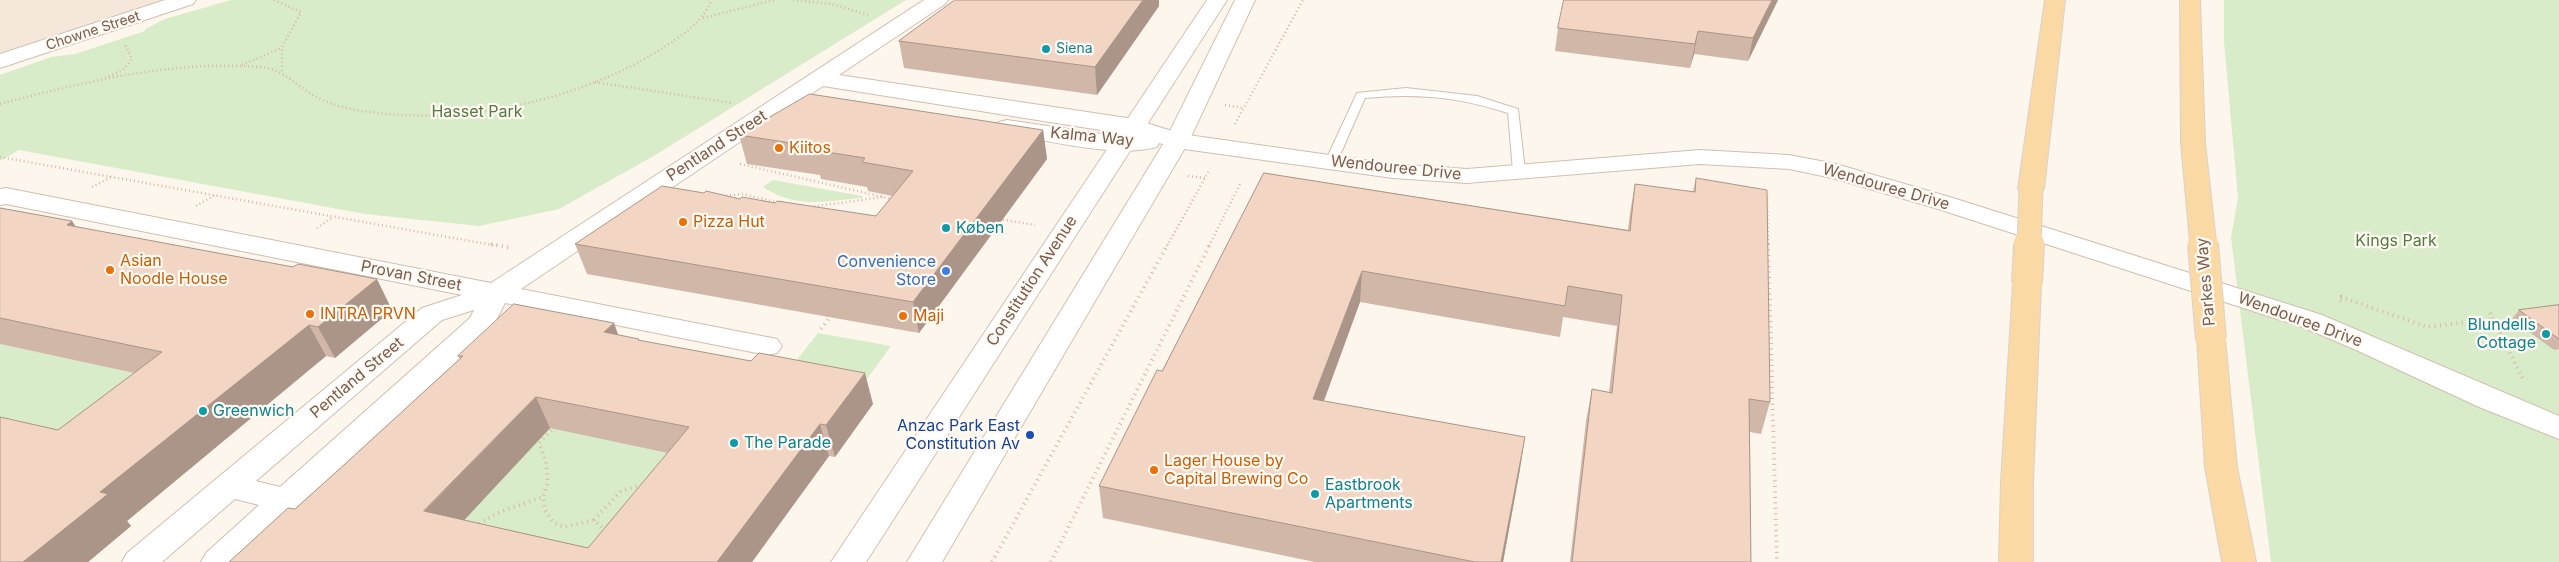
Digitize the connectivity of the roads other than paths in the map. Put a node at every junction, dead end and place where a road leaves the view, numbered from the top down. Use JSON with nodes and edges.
{"nodes":[{"id":1,"x":186,"y":0,"type":"edge"},
{"id":2,"x":938,"y":0,"type":"edge"},
{"id":3,"x":1217,"y":0,"type":"edge"},
{"id":4,"x":1245,"y":0,"type":"edge"},
{"id":5,"x":2055,"y":0,"type":"edge"},
{"id":6,"x":2190,"y":0,"type":"edge"},
{"id":7,"x":0,"y":61,"type":"edge"},
{"id":8,"x":818,"y":79,"type":"junction"},
{"id":9,"x":795,"y":94,"type":"junction"},
{"id":10,"x":1128,"y":135,"type":"junction"},
{"id":11,"x":1177,"y":141,"type":"junction"},
{"id":12,"x":1331,"y":162,"type":"junction"},
{"id":13,"x":1519,"y":171,"type":"junction"},
{"id":14,"x":0,"y":197,"type":"edge"},
{"id":15,"x":56,"y":207,"type":"junction"},
{"id":16,"x":0,"y":218,"type":"edge"},
{"id":17,"x":495,"y":293,"type":"junction"},
{"id":18,"x":767,"y":346,"type":"dead end"},
{"id":19,"x":360,"y":375,"type":"junction"},
{"id":20,"x":411,"y":387,"type":"junction"},
{"id":21,"x":2559,"y":428,"type":"edge"},
{"id":22,"x":229,"y":486,"type":"junction"},
{"id":23,"x":286,"y":500,"type":"junction"},
{"id":24,"x":2234,"y":526,"type":"junction"},
{"id":25,"x":139,"y":562,"type":"edge"},
{"id":26,"x":218,"y":562,"type":"edge"},
{"id":27,"x":848,"y":562,"type":"edge"},
{"id":28,"x":924,"y":562,"type":"edge"},
{"id":29,"x":2016,"y":562,"type":"edge"},
{"id":30,"x":2239,"y":562,"type":"edge"},
{"id":31,"x":2247,"y":562,"type":"edge"}],
"edges":[{"from":1,"to":7,"type":"street","name":"Chowne Street"},
{"from":2,"to":8,"type":"street","name":"Pentland Street"},
{"from":3,"to":10,"type":"street","name":"Constitution Avenue"},
{"from":4,"to":11,"type":"street"},
{"from":5,"to":29,"type":"main road","bridge":true},
{"from":6,"to":24,"type":"main road","name":"Parkes Way","bridge":true},
{"from":8,"to":9,"type":"street","name":"Pentland Street"},
{"from":8,"to":10,"type":"street","name":"Kalma Way"},
{"from":9,"to":10,"type":"street","name":"Kalma Way"},
{"from":9,"to":17,"type":"street","name":"Pentland Street"},
{"from":10,"to":11,"type":"street","name":"Kalma Way"},
{"from":10,"to":27,"type":"street","name":"Constitution Avenue"},
{"from":11,"to":12,"type":"street","name":"Wendouree Drive"},
{"from":11,"to":28,"type":"street"},
{"from":12,"to":13,"type":"street","name":"Wendouree Drive"},
{"from":12,"to":13,"type":"lane"},
{"from":13,"to":21,"type":"street","name":"Wendouree Drive"},
{"from":14,"to":15,"type":"street","name":"Provan Street"},
{"from":15,"to":16,"type":"street","name":"Provan Street"},
{"from":15,"to":17,"type":"street","name":"Provan Street"},
{"from":17,"to":18,"type":"street","name":"Provan Street"},
{"from":17,"to":19,"type":"street","name":"Pentland Street"},
{"from":17,"to":20,"type":"street"},
{"from":19,"to":20,"type":"street"},
{"from":19,"to":22,"type":"street","name":"Pentland Street"},
{"from":20,"to":23,"type":"street"},
{"from":22,"to":23,"type":"street"},
{"from":22,"to":25,"type":"street","name":"Pentland Street"},
{"from":23,"to":26,"type":"street"},
{"from":24,"to":30,"type":"main road","name":"Parkes Way"},
{"from":24,"to":31,"type":"lane"}]}
